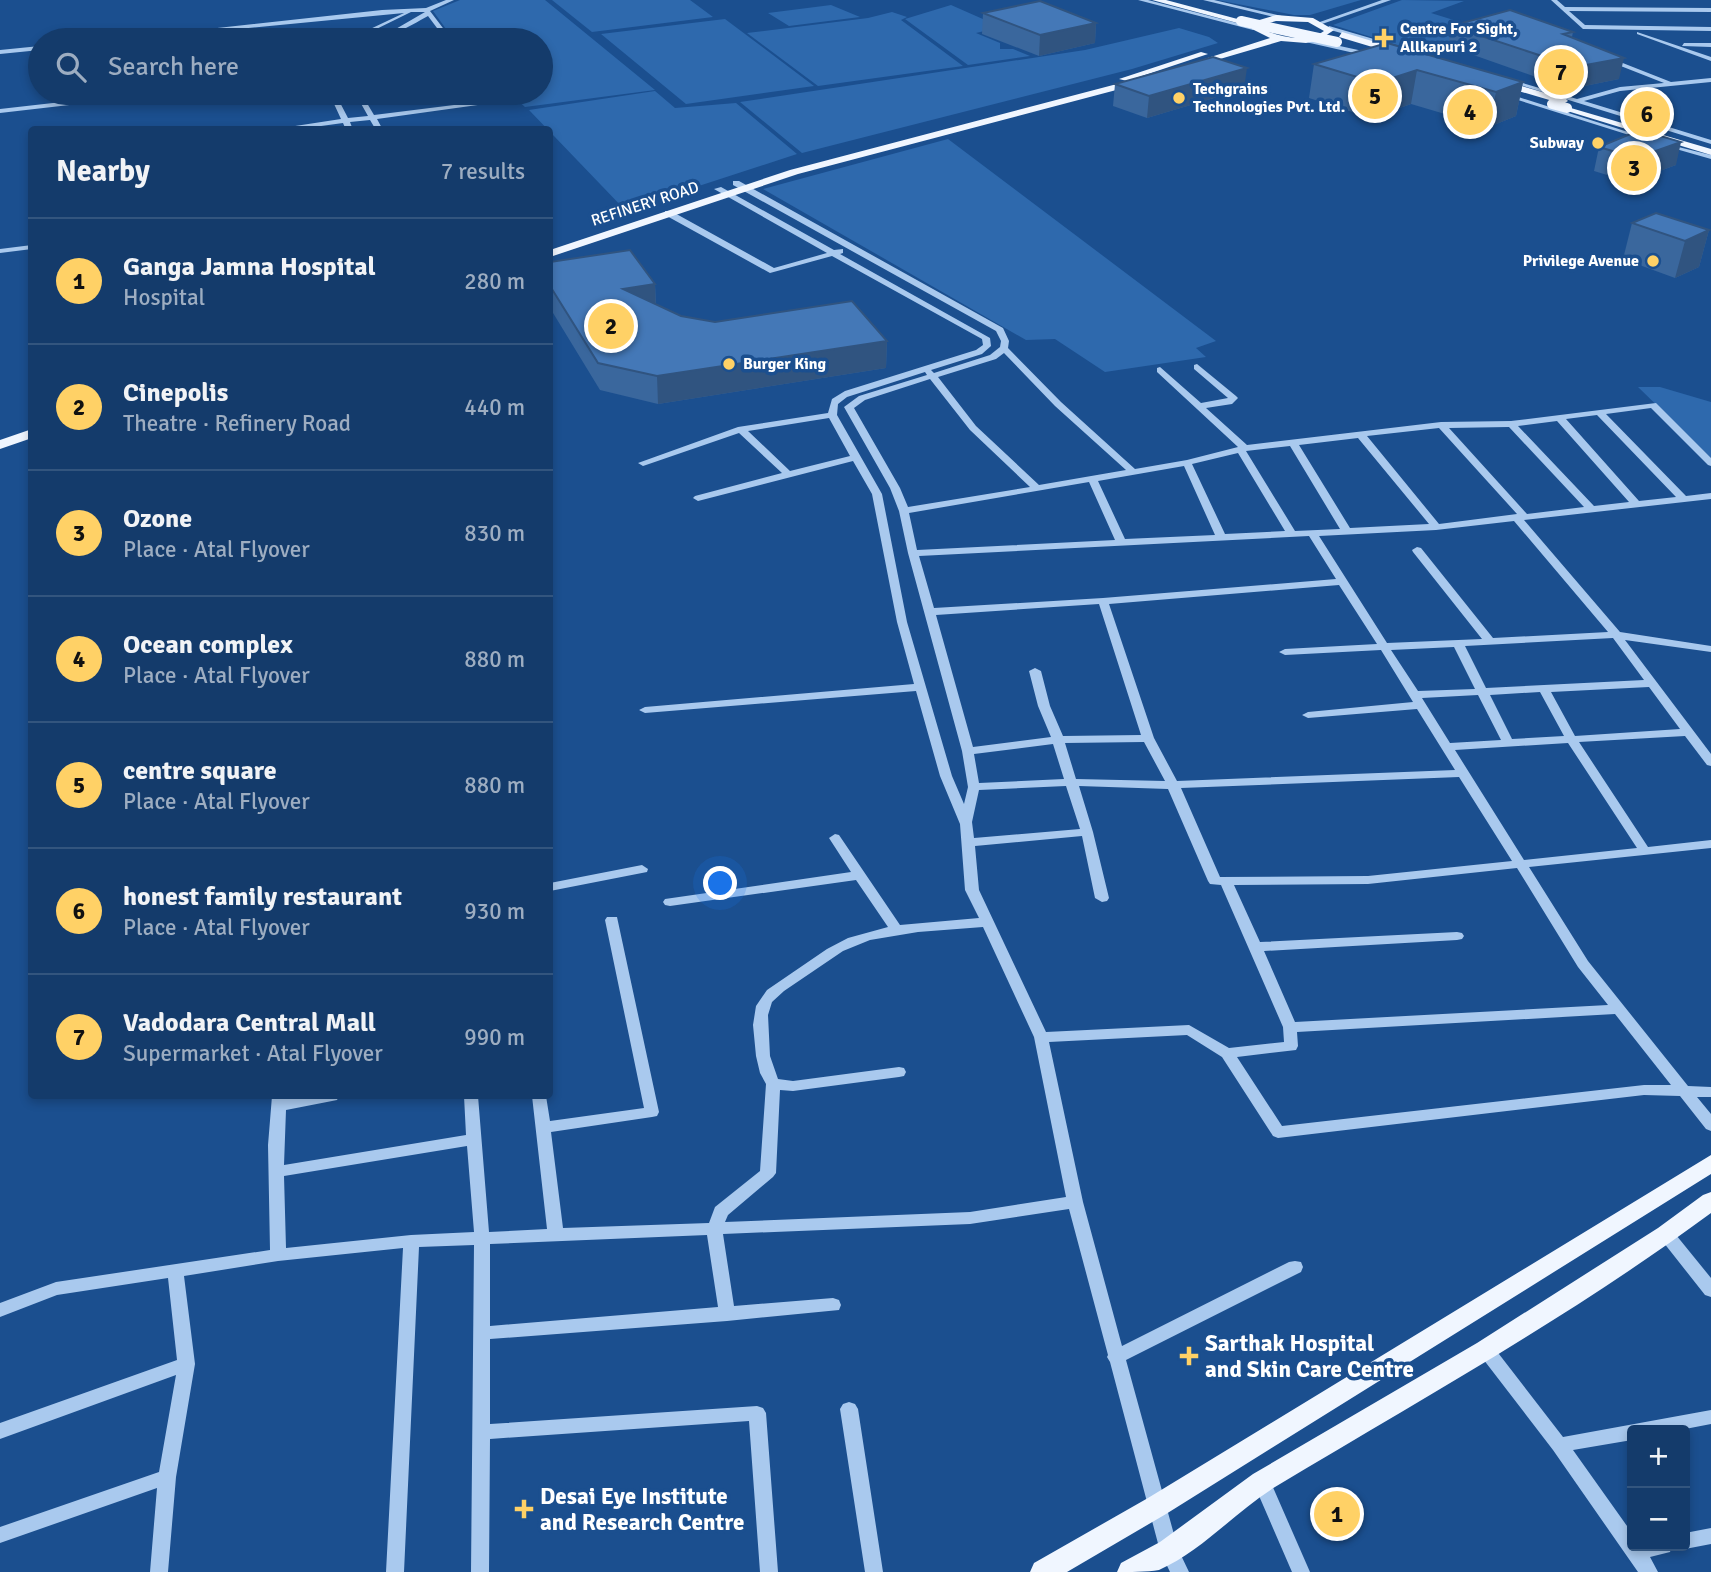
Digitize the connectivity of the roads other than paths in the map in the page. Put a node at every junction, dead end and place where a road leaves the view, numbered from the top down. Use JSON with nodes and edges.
{"nodes":[{"id":1,"x":451,"y":0,"type":"edge"},
{"id":2,"x":1141,"y":0,"type":"edge"},
{"id":3,"x":1156,"y":0,"type":"edge"},
{"id":4,"x":1191,"y":0,"type":"edge"},
{"id":5,"x":1206,"y":0,"type":"edge"},
{"id":6,"x":1373,"y":0,"type":"edge"},
{"id":7,"x":1388,"y":0,"type":"edge"},
{"id":8,"x":1554,"y":0,"type":"edge"},
{"id":9,"x":1684,"y":0,"type":"edge"},
{"id":10,"x":1564,"y":9,"type":"junction"},
{"id":11,"x":415,"y":10,"type":"junction"},
{"id":12,"x":1696,"y":10,"type":"junction"},
{"id":13,"x":1711,"y":10,"type":"edge"},
{"id":14,"x":428,"y":12,"type":"junction"},
{"id":15,"x":1287,"y":18,"type":"junction"},
{"id":16,"x":1320,"y":24,"type":"junction"},
{"id":17,"x":1583,"y":27,"type":"junction"},
{"id":18,"x":1622,"y":27,"type":"junction"},
{"id":19,"x":1711,"y":27,"type":"edge"},
{"id":20,"x":233,"y":28,"type":"edge"},
{"id":21,"x":376,"y":28,"type":"edge"},
{"id":22,"x":401,"y":28,"type":"edge"},
{"id":23,"x":440,"y":28,"type":"edge"},
{"id":24,"x":1260,"y":31,"type":"junction"},
{"id":25,"x":1578,"y":37,"type":"edge"},
{"id":26,"x":1280,"y":38,"type":"junction"},
{"id":27,"x":1303,"y":40,"type":"junction"},
{"id":28,"x":1674,"y":45,"type":"junction"},
{"id":29,"x":1711,"y":45,"type":"edge"},
{"id":30,"x":28,"y":49,"type":"edge"},
{"id":31,"x":0,"y":52,"type":"edge"},
{"id":32,"x":1408,"y":55,"type":"junction"},
{"id":33,"x":1600,"y":56,"type":"edge"},
{"id":34,"x":1379,"y":58,"type":"edge"},
{"id":35,"x":1711,"y":59,"type":"edge"},
{"id":36,"x":1172,"y":68,"type":"junction"},
{"id":37,"x":1711,"y":80,"type":"edge"},
{"id":38,"x":1493,"y":83,"type":"junction"},
{"id":39,"x":1672,"y":84,"type":"junction"},
{"id":40,"x":1575,"y":101,"type":"junction"},
{"id":41,"x":52,"y":105,"type":"edge"},
{"id":42,"x":338,"y":105,"type":"edge"},
{"id":43,"x":365,"y":105,"type":"edge"},
{"id":44,"x":469,"y":105,"type":"edge"},
{"id":45,"x":1041,"y":105,"type":"junction"},
{"id":46,"x":1552,"y":109,"type":"junction"},
{"id":47,"x":0,"y":111,"type":"edge"},
{"id":48,"x":372,"y":117,"type":"junction"},
{"id":49,"x":345,"y":120,"type":"junction"},
{"id":50,"x":301,"y":126,"type":"edge"},
{"id":51,"x":348,"y":126,"type":"edge"},
{"id":52,"x":378,"y":126,"type":"edge"},
{"id":53,"x":1709,"y":143,"type":"edge"},
{"id":54,"x":1711,"y":157,"type":"edge"},
{"id":55,"x":744,"y":186,"type":"junction"},
{"id":56,"x":718,"y":189,"type":"junction"},
{"id":57,"x":730,"y":195,"type":"junction"},
{"id":58,"x":668,"y":214,"type":"junction"},
{"id":59,"x":553,"y":244,"type":"edge"},
{"id":60,"x":850,"y":247,"type":"junction"},
{"id":61,"x":28,"y":248,"type":"edge"},
{"id":62,"x":0,"y":251,"type":"edge"},
{"id":63,"x":553,"y":253,"type":"edge"},
{"id":64,"x":837,"y":253,"type":"junction"},
{"id":65,"x":1004,"y":348,"type":"junction"},
{"id":66,"x":1197,"y":367,"type":"dead end"},
{"id":67,"x":925,"y":369,"type":"junction"},
{"id":68,"x":1160,"y":370,"type":"dead end"},
{"id":69,"x":935,"y":376,"type":"junction"},
{"id":70,"x":1199,"y":406,"type":"junction"},
{"id":71,"x":1599,"y":412,"type":"junction"},
{"id":72,"x":832,"y":415,"type":"junction"},
{"id":73,"x":1559,"y":417,"type":"junction"},
{"id":74,"x":1511,"y":424,"type":"junction"},
{"id":75,"x":1441,"y":425,"type":"junction"},
{"id":76,"x":741,"y":429,"type":"junction"},
{"id":77,"x":28,"y":434,"type":"edge"},
{"id":78,"x":1360,"y":435,"type":"junction"},
{"id":79,"x":1293,"y":443,"type":"junction"},
{"id":80,"x":0,"y":445,"type":"edge"},
{"id":81,"x":28,"y":446,"type":"edge"},
{"id":82,"x":1242,"y":448,"type":"junction"},
{"id":83,"x":0,"y":456,"type":"edge"},
{"id":84,"x":856,"y":457,"type":"junction"},
{"id":85,"x":643,"y":463,"type":"dead end"},
{"id":86,"x":1187,"y":463,"type":"junction"},
{"id":87,"x":1711,"y":463,"type":"edge"},
{"id":88,"x":1133,"y":471,"type":"junction"},
{"id":89,"x":788,"y":474,"type":"junction"},
{"id":90,"x":1093,"y":480,"type":"junction"},
{"id":91,"x":1038,"y":489,"type":"junction"},
{"id":92,"x":1711,"y":496,"type":"edge"},
{"id":93,"x":698,"y":498,"type":"dead end"},
{"id":94,"x":1684,"y":499,"type":"junction"},
{"id":95,"x":1635,"y":503,"type":"junction"},
{"id":96,"x":1590,"y":508,"type":"junction"},
{"id":97,"x":904,"y":511,"type":"junction"},
{"id":98,"x":1520,"y":516,"type":"junction"},
{"id":99,"x":1436,"y":527,"type":"junction"},
{"id":100,"x":1347,"y":532,"type":"junction"},
{"id":101,"x":1313,"y":534,"type":"junction"},
{"id":102,"x":1292,"y":535,"type":"junction"},
{"id":103,"x":1222,"y":538,"type":"junction"},
{"id":104,"x":1121,"y":543,"type":"junction"},
{"id":105,"x":1417,"y":550,"type":"dead end"},
{"id":106,"x":914,"y":553,"type":"junction"},
{"id":107,"x":1344,"y":581,"type":"junction"},
{"id":108,"x":1103,"y":601,"type":"junction"},
{"id":109,"x":929,"y":612,"type":"junction"},
{"id":110,"x":1616,"y":635,"type":"junction"},
{"id":111,"x":1490,"y":642,"type":"junction"},
{"id":112,"x":1458,"y":643,"type":"junction"},
{"id":113,"x":1384,"y":646,"type":"junction"},
{"id":114,"x":1711,"y":649,"type":"edge"},
{"id":115,"x":1285,"y":652,"type":"dead end"},
{"id":116,"x":1035,"y":671,"type":"dead end"},
{"id":117,"x":1651,"y":683,"type":"junction"},
{"id":118,"x":920,"y":687,"type":"junction"},
{"id":119,"x":1543,"y":688,"type":"junction"},
{"id":120,"x":1481,"y":691,"type":"junction"},
{"id":121,"x":1417,"y":700,"type":"junction"},
{"id":122,"x":645,"y":710,"type":"dead end"},
{"id":123,"x":1308,"y":715,"type":"dead end"},
{"id":124,"x":1689,"y":732,"type":"junction"},
{"id":125,"x":1148,"y":738,"type":"junction"},
{"id":126,"x":1571,"y":739,"type":"junction"},
{"id":127,"x":1058,"y":740,"type":"junction"},
{"id":128,"x":1508,"y":743,"type":"junction"},
{"id":129,"x":1448,"y":747,"type":"junction"},
{"id":130,"x":968,"y":751,"type":"junction"},
{"id":131,"x":1711,"y":762,"type":"edge"},
{"id":132,"x":1464,"y":773,"type":"junction"},
{"id":133,"x":1069,"y":782,"type":"junction"},
{"id":134,"x":1173,"y":785,"type":"junction"},
{"id":135,"x":974,"y":787,"type":"junction"},
{"id":136,"x":966,"y":822,"type":"junction"},
{"id":137,"x":1087,"y":832,"type":"junction"},
{"id":138,"x":835,"y":838,"type":"dead end"},
{"id":139,"x":967,"y":843,"type":"junction"},
{"id":140,"x":1711,"y":844,"type":"edge"},
{"id":141,"x":1645,"y":851,"type":"junction"},
{"id":142,"x":1521,"y":864,"type":"junction"},
{"id":143,"x":642,"y":869,"type":"dead end"},
{"id":144,"x":859,"y":875,"type":"junction"},
{"id":145,"x":1226,"y":881,"type":"junction"},
{"id":146,"x":553,"y":886,"type":"edge"},
{"id":147,"x":1102,"y":898,"type":"dead end"},
{"id":148,"x":670,"y":902,"type":"dead end"},
{"id":149,"x":612,"y":920,"type":"dead end"},
{"id":150,"x":987,"y":922,"type":"junction"},
{"id":151,"x":898,"y":932,"type":"junction"},
{"id":152,"x":1457,"y":936,"type":"dead end"},
{"id":153,"x":1255,"y":947,"type":"junction"},
{"id":154,"x":1617,"y":1009,"type":"junction"},
{"id":155,"x":1290,"y":1027,"type":"junction"},
{"id":156,"x":1041,"y":1037,"type":"junction"},
{"id":157,"x":1227,"y":1053,"type":"junction"},
{"id":158,"x":899,"y":1072,"type":"dead end"},
{"id":159,"x":773,"y":1084,"type":"junction"},
{"id":160,"x":1684,"y":1090,"type":"junction"},
{"id":161,"x":1711,"y":1092,"type":"edge"},
{"id":162,"x":300,"y":1099,"type":"edge"},
{"id":163,"x":471,"y":1099,"type":"edge"},
{"id":164,"x":539,"y":1099,"type":"edge"},
{"id":165,"x":278,"y":1101,"type":"edge"},
{"id":166,"x":1711,"y":1125,"type":"edge"},
{"id":167,"x":542,"y":1128,"type":"junction"},
{"id":168,"x":475,"y":1139,"type":"junction"},
{"id":169,"x":1711,"y":1163,"type":"edge"},
{"id":170,"x":276,"y":1172,"type":"junction"},
{"id":171,"x":1711,"y":1200,"type":"edge"},
{"id":172,"x":1075,"y":1202,"type":"junction"},
{"id":173,"x":714,"y":1229,"type":"junction"},
{"id":174,"x":1667,"y":1234,"type":"junction"},
{"id":175,"x":556,"y":1235,"type":"junction"},
{"id":176,"x":482,"y":1239,"type":"junction"},
{"id":177,"x":411,"y":1241,"type":"junction"},
{"id":178,"x":278,"y":1255,"type":"junction"},
{"id":179,"x":1296,"y":1267,"type":"dead end"},
{"id":180,"x":175,"y":1271,"type":"junction"},
{"id":181,"x":1711,"y":1290,"type":"edge"},
{"id":182,"x":833,"y":1305,"type":"dead end"},
{"id":183,"x":0,"y":1310,"type":"edge"},
{"id":184,"x":727,"y":1314,"type":"junction"},
{"id":185,"x":483,"y":1334,"type":"junction"},
{"id":186,"x":1486,"y":1350,"type":"junction"},
{"id":187,"x":1115,"y":1357,"type":"junction"},
{"id":188,"x":186,"y":1364,"type":"junction"},
{"id":189,"x":849,"y":1409,"type":"dead end"},
{"id":190,"x":1711,"y":1418,"type":"edge"},
{"id":191,"x":1670,"y":1425,"type":"edge"},
{"id":192,"x":0,"y":1431,"type":"edge"},
{"id":193,"x":482,"y":1432,"type":"junction"},
{"id":194,"x":1627,"y":1433,"type":"edge"},
{"id":195,"x":1559,"y":1445,"type":"junction"},
{"id":196,"x":167,"y":1477,"type":"junction"},
{"id":197,"x":1262,"y":1482,"type":"junction"},
{"id":198,"x":1157,"y":1506,"type":"junction"},
{"id":199,"x":0,"y":1535,"type":"edge"},
{"id":200,"x":1711,"y":1536,"type":"edge"},
{"id":201,"x":1690,"y":1540,"type":"edge"},
{"id":202,"x":1640,"y":1551,"type":"edge"},
{"id":203,"x":1635,"y":1552,"type":"junction"},
{"id":204,"x":1174,"y":1562,"type":"edge"},
{"id":205,"x":159,"y":1572,"type":"edge"},
{"id":206,"x":395,"y":1572,"type":"edge"},
{"id":207,"x":480,"y":1572,"type":"edge"},
{"id":208,"x":769,"y":1572,"type":"edge"},
{"id":209,"x":874,"y":1572,"type":"edge"},
{"id":210,"x":1043,"y":1572,"type":"edge"},
{"id":211,"x":1130,"y":1572,"type":"edge"},
{"id":212,"x":1301,"y":1572,"type":"edge"},
{"id":213,"x":1649,"y":1572,"type":"edge"}],
"edges":[{"from":1,"to":14,"type":"street"},
{"from":2,"to":24,"type":"street"},
{"from":3,"to":32,"type":"main road","bridge":true},
{"from":4,"to":32,"type":"main road"},
{"from":5,"to":15,"type":"street"},
{"from":6,"to":16,"type":"street"},
{"from":7,"to":16,"type":"street"},
{"from":8,"to":10,"type":"street"},
{"from":9,"to":12,"type":"street"},
{"from":10,"to":12,"type":"street"},
{"from":10,"to":17,"type":"street"},
{"from":11,"to":14,"type":"street"},
{"from":11,"to":20,"type":"street"},
{"from":11,"to":21,"type":"street"},
{"from":12,"to":13,"type":"street"},
{"from":14,"to":22,"type":"street"},
{"from":14,"to":23,"type":"street"},
{"from":15,"to":16,"type":"main road"},
{"from":15,"to":24,"type":"main road"},
{"from":16,"to":27,"type":"main road"},
{"from":16,"to":32,"type":"street"},
{"from":17,"to":18,"type":"street"},
{"from":17,"to":25,"type":"street"},
{"from":18,"to":19,"type":"street"},
{"from":18,"to":28,"type":"street"},
{"from":24,"to":26,"type":"main road"},
{"from":24,"to":36,"type":"main road"},
{"from":26,"to":27,"type":"main road"},
{"from":26,"to":36,"type":"main road"},
{"from":27,"to":34,"type":"street"},
{"from":28,"to":29,"type":"street"},
{"from":28,"to":35,"type":"street"},
{"from":30,"to":31,"type":"street"},
{"from":33,"to":39,"type":"street"},
{"from":36,"to":45,"type":"main road"},
{"from":37,"to":39,"type":"street"},
{"from":38,"to":40,"type":"street"},
{"from":38,"to":46,"type":"street"},
{"from":38,"to":53,"type":"main road","bridge":true},
{"from":39,"to":40,"type":"street"},
{"from":40,"to":46,"type":"street"},
{"from":40,"to":53,"type":"street"},
{"from":41,"to":47,"type":"street"},
{"from":42,"to":49,"type":"street"},
{"from":43,"to":48,"type":"street"},
{"from":44,"to":48,"type":"street"},
{"from":45,"to":55,"type":"main road"},
{"from":45,"to":55,"type":"main road"},
{"from":46,"to":54,"type":"street"},
{"from":48,"to":49,"type":"street"},
{"from":48,"to":52,"type":"street"},
{"from":49,"to":50,"type":"street"},
{"from":49,"to":51,"type":"street"},
{"from":55,"to":56,"type":"main road","name":"REFINERY ROAD"},
{"from":55,"to":57,"type":"main road","name":"REFINERY ROAD"},
{"from":55,"to":60,"type":"street"},
{"from":56,"to":57,"type":"street"},
{"from":56,"to":59,"type":"main road","name":"REFINERY ROAD"},
{"from":57,"to":58,"type":"main road","name":"REFINERY ROAD"},
{"from":57,"to":64,"type":"street"},
{"from":58,"to":63,"type":"main road","name":"REFINERY ROAD"},
{"from":58,"to":64,"type":"street"},
{"from":60,"to":64,"type":"street"},
{"from":60,"to":65,"type":"street"},
{"from":61,"to":62,"type":"street"},
{"from":64,"to":67,"type":"street"},
{"from":65,"to":69,"type":"street"},
{"from":65,"to":88,"type":"street"},
{"from":66,"to":70,"type":"street"},
{"from":67,"to":69,"type":"street"},
{"from":67,"to":72,"type":"street"},
{"from":68,"to":70,"type":"street"},
{"from":69,"to":91,"type":"street"},
{"from":69,"to":97,"type":"street"},
{"from":70,"to":82,"type":"street"},
{"from":71,"to":73,"type":"street"},
{"from":71,"to":87,"type":"street"},
{"from":71,"to":94,"type":"street"},
{"from":72,"to":76,"type":"street"},
{"from":72,"to":84,"type":"street"},
{"from":73,"to":74,"type":"street"},
{"from":73,"to":95,"type":"street"},
{"from":74,"to":75,"type":"street"},
{"from":74,"to":96,"type":"street"},
{"from":75,"to":78,"type":"street"},
{"from":75,"to":98,"type":"street"},
{"from":76,"to":85,"type":"street"},
{"from":76,"to":89,"type":"street"},
{"from":77,"to":80,"type":"main road"},
{"from":78,"to":79,"type":"street"},
{"from":78,"to":99,"type":"street"},
{"from":79,"to":82,"type":"street"},
{"from":79,"to":100,"type":"street"},
{"from":81,"to":83,"type":"main road"},
{"from":82,"to":86,"type":"street"},
{"from":82,"to":102,"type":"street"},
{"from":84,"to":89,"type":"street"},
{"from":84,"to":118,"type":"street"},
{"from":86,"to":88,"type":"street"},
{"from":86,"to":103,"type":"street"},
{"from":88,"to":90,"type":"street"},
{"from":89,"to":93,"type":"street"},
{"from":90,"to":91,"type":"street"},
{"from":90,"to":104,"type":"street"},
{"from":91,"to":97,"type":"street"},
{"from":92,"to":94,"type":"street"},
{"from":94,"to":95,"type":"street"},
{"from":95,"to":96,"type":"street"},
{"from":96,"to":98,"type":"street"},
{"from":97,"to":106,"type":"street"},
{"from":98,"to":99,"type":"street"},
{"from":98,"to":110,"type":"street"},
{"from":99,"to":100,"type":"street"},
{"from":100,"to":101,"type":"street"},
{"from":101,"to":102,"type":"street"},
{"from":101,"to":107,"type":"street"},
{"from":102,"to":103,"type":"street"},
{"from":103,"to":104,"type":"street"},
{"from":104,"to":106,"type":"street"},
{"from":105,"to":111,"type":"street"},
{"from":106,"to":109,"type":"street"},
{"from":107,"to":108,"type":"street"},
{"from":107,"to":113,"type":"street"},
{"from":108,"to":109,"type":"street"},
{"from":108,"to":125,"type":"street"},
{"from":109,"to":130,"type":"street"},
{"from":110,"to":111,"type":"street"},
{"from":110,"to":114,"type":"street"},
{"from":110,"to":117,"type":"street"},
{"from":111,"to":112,"type":"street"},
{"from":112,"to":113,"type":"street"},
{"from":112,"to":120,"type":"street"},
{"from":113,"to":115,"type":"street"},
{"from":113,"to":121,"type":"street"},
{"from":116,"to":127,"type":"street"},
{"from":117,"to":119,"type":"street"},
{"from":117,"to":124,"type":"street"},
{"from":118,"to":122,"type":"street"},
{"from":118,"to":136,"type":"street"},
{"from":119,"to":120,"type":"street"},
{"from":119,"to":126,"type":"street"},
{"from":120,"to":121,"type":"street"},
{"from":120,"to":128,"type":"street"},
{"from":121,"to":123,"type":"street"},
{"from":121,"to":129,"type":"street"},
{"from":124,"to":126,"type":"street"},
{"from":124,"to":131,"type":"street"},
{"from":125,"to":127,"type":"street"},
{"from":125,"to":134,"type":"street"},
{"from":126,"to":128,"type":"street"},
{"from":126,"to":141,"type":"street"},
{"from":127,"to":130,"type":"street"},
{"from":127,"to":133,"type":"street"},
{"from":128,"to":129,"type":"street"},
{"from":129,"to":132,"type":"street"},
{"from":130,"to":135,"type":"street"},
{"from":132,"to":134,"type":"street"},
{"from":132,"to":142,"type":"street"},
{"from":133,"to":134,"type":"street"},
{"from":133,"to":135,"type":"street"},
{"from":133,"to":137,"type":"street"},
{"from":134,"to":145,"type":"street"},
{"from":135,"to":136,"type":"street"},
{"from":136,"to":139,"type":"street"},
{"from":137,"to":139,"type":"street"},
{"from":137,"to":147,"type":"street"},
{"from":138,"to":144,"type":"street"},
{"from":139,"to":150,"type":"street"},
{"from":140,"to":141,"type":"street"},
{"from":141,"to":142,"type":"street"},
{"from":142,"to":145,"type":"street"},
{"from":142,"to":154,"type":"street"},
{"from":143,"to":146,"type":"street"},
{"from":144,"to":148,"type":"street"},
{"from":144,"to":151,"type":"street"},
{"from":145,"to":153,"type":"street"},
{"from":149,"to":167,"type":"street"},
{"from":150,"to":151,"type":"street"},
{"from":150,"to":156,"type":"street"},
{"from":151,"to":159,"type":"street"},
{"from":152,"to":153,"type":"street"},
{"from":153,"to":155,"type":"street"},
{"from":154,"to":155,"type":"street"},
{"from":154,"to":160,"type":"street"},
{"from":155,"to":157,"type":"street"},
{"from":156,"to":157,"type":"street"},
{"from":156,"to":172,"type":"street"},
{"from":157,"to":160,"type":"street"},
{"from":158,"to":159,"type":"street"},
{"from":159,"to":173,"type":"street"},
{"from":160,"to":161,"type":"street"},
{"from":160,"to":166,"type":"street"},
{"from":162,"to":165,"type":"street"},
{"from":163,"to":168,"type":"street"},
{"from":164,"to":167,"type":"street"},
{"from":165,"to":170,"type":"street"},
{"from":167,"to":175,"type":"street"},
{"from":168,"to":170,"type":"street"},
{"from":168,"to":176,"type":"street"},
{"from":169,"to":198,"type":"main road"},
{"from":170,"to":178,"type":"street"},
{"from":171,"to":174,"type":"main road"},
{"from":172,"to":173,"type":"street"},
{"from":172,"to":187,"type":"street"},
{"from":173,"to":175,"type":"street"},
{"from":173,"to":184,"type":"street"},
{"from":174,"to":181,"type":"street"},
{"from":174,"to":186,"type":"main road"},
{"from":175,"to":176,"type":"street"},
{"from":176,"to":177,"type":"street"},
{"from":176,"to":185,"type":"street"},
{"from":177,"to":178,"type":"street"},
{"from":177,"to":206,"type":"street"},
{"from":178,"to":180,"type":"street"},
{"from":179,"to":187,"type":"street"},
{"from":180,"to":183,"type":"street"},
{"from":180,"to":188,"type":"street"},
{"from":182,"to":184,"type":"street"},
{"from":184,"to":185,"type":"street"},
{"from":185,"to":193,"type":"street"},
{"from":186,"to":195,"type":"street"},
{"from":186,"to":197,"type":"main road"},
{"from":187,"to":198,"type":"street"},
{"from":188,"to":192,"type":"street"},
{"from":188,"to":196,"type":"street"},
{"from":189,"to":209,"type":"street"},
{"from":190,"to":191,"type":"street"},
{"from":193,"to":207,"type":"street"},
{"from":193,"to":208,"type":"street"},
{"from":194,"to":195,"type":"street"},
{"from":195,"to":203,"type":"street"},
{"from":196,"to":199,"type":"street"},
{"from":196,"to":205,"type":"street"},
{"from":197,"to":204,"type":"main road"},
{"from":197,"to":212,"type":"street"},
{"from":198,"to":204,"type":"street"},
{"from":198,"to":210,"type":"main road"},
{"from":200,"to":201,"type":"street"},
{"from":202,"to":203,"type":"street"},
{"from":203,"to":213,"type":"street"},
{"from":204,"to":211,"type":"main road"}]}
